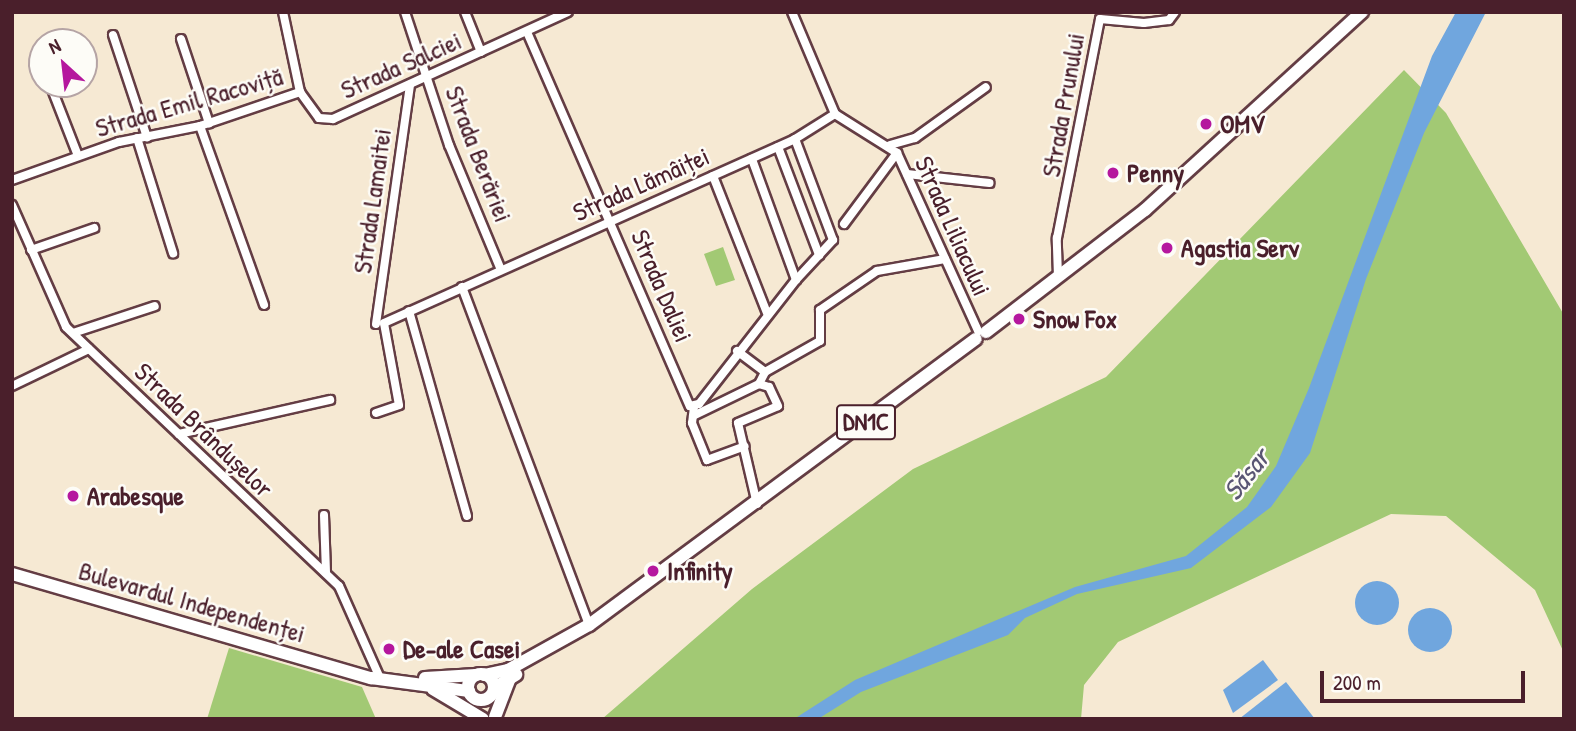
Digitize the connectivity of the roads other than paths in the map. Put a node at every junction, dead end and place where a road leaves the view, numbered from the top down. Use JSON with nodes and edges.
{"nodes":[{"id":1,"x":283,"y":12,"type":"edge"},
{"id":2,"x":405,"y":12,"type":"edge"},
{"id":3,"x":465,"y":12,"type":"edge"},
{"id":4,"x":569,"y":12,"type":"edge"},
{"id":5,"x":792,"y":12,"type":"edge"},
{"id":6,"x":1175,"y":12,"type":"edge"},
{"id":7,"x":1362,"y":12,"type":"edge"},
{"id":8,"x":527,"y":32,"type":"junction"},
{"id":9,"x":113,"y":35,"type":"dead end"},
{"id":10,"x":181,"y":39,"type":"dead end"},
{"id":11,"x":481,"y":52,"type":"junction"},
{"id":12,"x":427,"y":76,"type":"junction"},
{"id":13,"x":410,"y":84,"type":"junction"},
{"id":14,"x":986,"y":87,"type":"dead end"},
{"id":15,"x":300,"y":92,"type":"junction"},
{"id":16,"x":55,"y":98,"type":"edge"},
{"id":17,"x":835,"y":114,"type":"junction"},
{"id":18,"x":209,"y":123,"type":"junction"},
{"id":19,"x":200,"y":126,"type":"junction"},
{"id":20,"x":147,"y":136,"type":"junction"},
{"id":21,"x":137,"y":138,"type":"junction"},
{"id":22,"x":795,"y":139,"type":"junction"},
{"id":23,"x":890,"y":145,"type":"junction"},
{"id":24,"x":778,"y":147,"type":"junction"},
{"id":25,"x":897,"y":153,"type":"junction"},
{"id":26,"x":78,"y":156,"type":"junction"},
{"id":27,"x":751,"y":159,"type":"junction"},
{"id":28,"x":907,"y":174,"type":"junction"},
{"id":29,"x":713,"y":176,"type":"junction"},
{"id":30,"x":12,"y":180,"type":"edge"},
{"id":31,"x":990,"y":183,"type":"dead end"},
{"id":32,"x":13,"y":209,"type":"edge"},
{"id":33,"x":611,"y":220,"type":"junction"},
{"id":34,"x":844,"y":224,"type":"dead end"},
{"id":35,"x":94,"y":228,"type":"dead end"},
{"id":36,"x":31,"y":250,"type":"junction"},
{"id":37,"x":173,"y":253,"type":"dead end"},
{"id":38,"x":819,"y":255,"type":"junction"},
{"id":39,"x":945,"y":259,"type":"junction"},
{"id":40,"x":501,"y":270,"type":"junction"},
{"id":41,"x":1058,"y":276,"type":"junction"},
{"id":42,"x":796,"y":280,"type":"junction"},
{"id":43,"x":462,"y":287,"type":"junction"},
{"id":44,"x":264,"y":305,"type":"dead end"},
{"id":45,"x":155,"y":306,"type":"dead end"},
{"id":46,"x":409,"y":312,"type":"junction"},
{"id":47,"x":767,"y":313,"type":"junction"},
{"id":48,"x":380,"y":324,"type":"junction"},
{"id":49,"x":74,"y":333,"type":"junction"},
{"id":50,"x":980,"y":334,"type":"junction"},
{"id":51,"x":89,"y":349,"type":"junction"},
{"id":52,"x":737,"y":351,"type":"junction"},
{"id":53,"x":765,"y":372,"type":"junction"},
{"id":54,"x":759,"y":384,"type":"junction"},
{"id":55,"x":12,"y":386,"type":"edge"},
{"id":56,"x":330,"y":400,"type":"dead end"},
{"id":57,"x":692,"y":409,"type":"junction"},
{"id":58,"x":376,"y":413,"type":"dead end"},
{"id":59,"x":179,"y":433,"type":"junction"},
{"id":60,"x":745,"y":446,"type":"junction"},
{"id":61,"x":757,"y":503,"type":"junction"},
{"id":62,"x":324,"y":515,"type":"dead end"},
{"id":63,"x":467,"y":516,"type":"dead end"},
{"id":64,"x":671,"y":568,"type":"junction"},
{"id":65,"x":326,"y":573,"type":"junction"},
{"id":66,"x":12,"y":574,"type":"edge"},
{"id":67,"x":589,"y":625,"type":"junction"},
{"id":68,"x":359,"y":674,"type":"junction"},
{"id":69,"x":480,"y":675,"type":"junction"},
{"id":70,"x":379,"y":676,"type":"junction"},
{"id":71,"x":510,"y":678,"type":"junction"},
{"id":72,"x":427,"y":685,"type":"junction"},
{"id":73,"x":492,"y":692,"type":"junction"},
{"id":74,"x":470,"y":694,"type":"junction"},
{"id":75,"x":490,"y":718,"type":"edge"}],
"edges":[{"from":1,"to":15,"type":"street","name":"Strada Emil Racoviță"},
{"from":2,"to":12,"type":"street","name":"Strada Berăriei"},
{"from":3,"to":11,"type":"street"},
{"from":4,"to":8,"type":"street","name":"Strada Salciei"},
{"from":5,"to":17,"type":"street"},
{"from":6,"to":41,"type":"street","name":"Strada Prunului"},
{"from":7,"to":41,"type":"main road","name":"Bulevardul Independenței","number":"DN1C"},
{"from":8,"to":11,"type":"street","name":"Strada Salciei"},
{"from":8,"to":33,"type":"street","name":"Strada Daliei"},
{"from":9,"to":20,"type":"street"},
{"from":10,"to":18,"type":"street"},
{"from":11,"to":12,"type":"street","name":"Strada Salciei"},
{"from":12,"to":13,"type":"street","name":"Strada Salciei"},
{"from":12,"to":40,"type":"street","name":"Strada Berăriei"},
{"from":13,"to":15,"type":"street","name":"Strada Salciei"},
{"from":13,"to":48,"type":"street","name":"Strada Lamaitei"},
{"from":14,"to":23,"type":"street"},
{"from":15,"to":18,"type":"street","name":"Strada Emil Racoviță"},
{"from":16,"to":26,"type":"street"},
{"from":17,"to":22,"type":"street","name":"Strada Lămâiței"},
{"from":17,"to":23,"type":"street","name":"Strada Liliacului"},
{"from":18,"to":19,"type":"street","name":"Strada Emil Racoviță"},
{"from":19,"to":20,"type":"street","name":"Strada Emil Racoviță"},
{"from":19,"to":44,"type":"street"},
{"from":20,"to":21,"type":"street","name":"Strada Emil Racoviță"},
{"from":21,"to":26,"type":"street","name":"Strada Emil Racoviță"},
{"from":21,"to":37,"type":"street"},
{"from":22,"to":24,"type":"street","name":"Strada Lămâiței"},
{"from":22,"to":38,"type":"street"},
{"from":23,"to":25,"type":"street","name":"Strada Liliacului"},
{"from":24,"to":27,"type":"street","name":"Strada Lămâiței"},
{"from":24,"to":38,"type":"street"},
{"from":25,"to":28,"type":"street","name":"Strada Liliacului"},
{"from":25,"to":34,"type":"street"},
{"from":26,"to":30,"type":"street","name":"Strada Emil Racoviță"},
{"from":27,"to":29,"type":"street","name":"Strada Lămâiței"},
{"from":27,"to":42,"type":"street"},
{"from":28,"to":31,"type":"street"},
{"from":28,"to":39,"type":"street","name":"Strada Liliacului"},
{"from":29,"to":33,"type":"street","name":"Strada Lămâiței"},
{"from":29,"to":47,"type":"street"},
{"from":32,"to":36,"type":"street","name":"Strada Brândușelor"},
{"from":33,"to":40,"type":"street","name":"Strada Lămâiței"},
{"from":33,"to":57,"type":"street","name":"Strada Daliei"},
{"from":35,"to":36,"type":"street"},
{"from":36,"to":49,"type":"street","name":"Strada Brândușelor"},
{"from":38,"to":42,"type":"street"},
{"from":39,"to":50,"type":"street","name":"Strada Liliacului"},
{"from":39,"to":53,"type":"street"},
{"from":40,"to":43,"type":"street","name":"Strada Lămâiței"},
{"from":41,"to":50,"type":"main road","name":"Bulevardul Independenței","number":"DN1C"},
{"from":42,"to":47,"type":"street"},
{"from":43,"to":46,"type":"street","name":"Strada Lămâiței"},
{"from":43,"to":67,"type":"street"},
{"from":45,"to":49,"type":"street"},
{"from":46,"to":48,"type":"street","name":"Strada Lămâiței"},
{"from":46,"to":63,"type":"street"},
{"from":47,"to":52,"type":"street"},
{"from":48,"to":58,"type":"street","name":"Strada Lamaitei"},
{"from":49,"to":51,"type":"street","name":"Strada Brândușelor"},
{"from":50,"to":61,"type":"main road","name":"Bulevardul Independenței","number":"DN1C"},
{"from":51,"to":55,"type":"street"},
{"from":51,"to":59,"type":"street","name":"Strada Brândușelor"},
{"from":52,"to":53,"type":"street"},
{"from":52,"to":57,"type":"street"},
{"from":53,"to":54,"type":"street"},
{"from":54,"to":57,"type":"street"},
{"from":54,"to":60,"type":"street"},
{"from":56,"to":59,"type":"street"},
{"from":57,"to":60,"type":"street","name":"Strada Daliei"},
{"from":59,"to":65,"type":"street","name":"Strada Brândușelor"},
{"from":60,"to":61,"type":"street"},
{"from":61,"to":64,"type":"main road","name":"Bulevardul Independenței","number":"DN1C"},
{"from":62,"to":65,"type":"street"},
{"from":64,"to":67,"type":"main road","name":"Bulevardul Independenței","number":"DN1C"},
{"from":64,"to":71,"type":"main road","name":"Bulevardul Independenței","number":"DN1C"},
{"from":65,"to":70,"type":"street","name":"Strada Brândușelor"},
{"from":66,"to":68,"type":"main road","name":"Bulevardul Independenței","number":"DN1C"},
{"from":67,"to":69,"type":"main road","name":"Bulevardul Independenței","number":"DN1C"},
{"from":68,"to":70,"type":"main road","name":"Bulevardul Independenței","number":"DN1C"},
{"from":68,"to":72,"type":"main road","name":"Bulevardul Independenței","number":"DN1C"},
{"from":69,"to":70,"type":"main road","name":"Bulevardul Independenței","number":"DN1C"},
{"from":69,"to":73,"type":"main road"},
{"from":69,"to":74,"type":"main road"},
{"from":71,"to":73,"type":"main road","name":"Bulevardul Independenței","number":"DN1C"},
{"from":71,"to":75,"type":"main road"},
{"from":72,"to":74,"type":"main road","name":"Bulevardul Independenței","number":"DN1C"},
{"from":72,"to":75,"type":"main road"},
{"from":73,"to":74,"type":"main road","number":"DN1C"},
{"from":73,"to":75,"type":"main road"},
{"from":74,"to":75,"type":"main road"}]}
